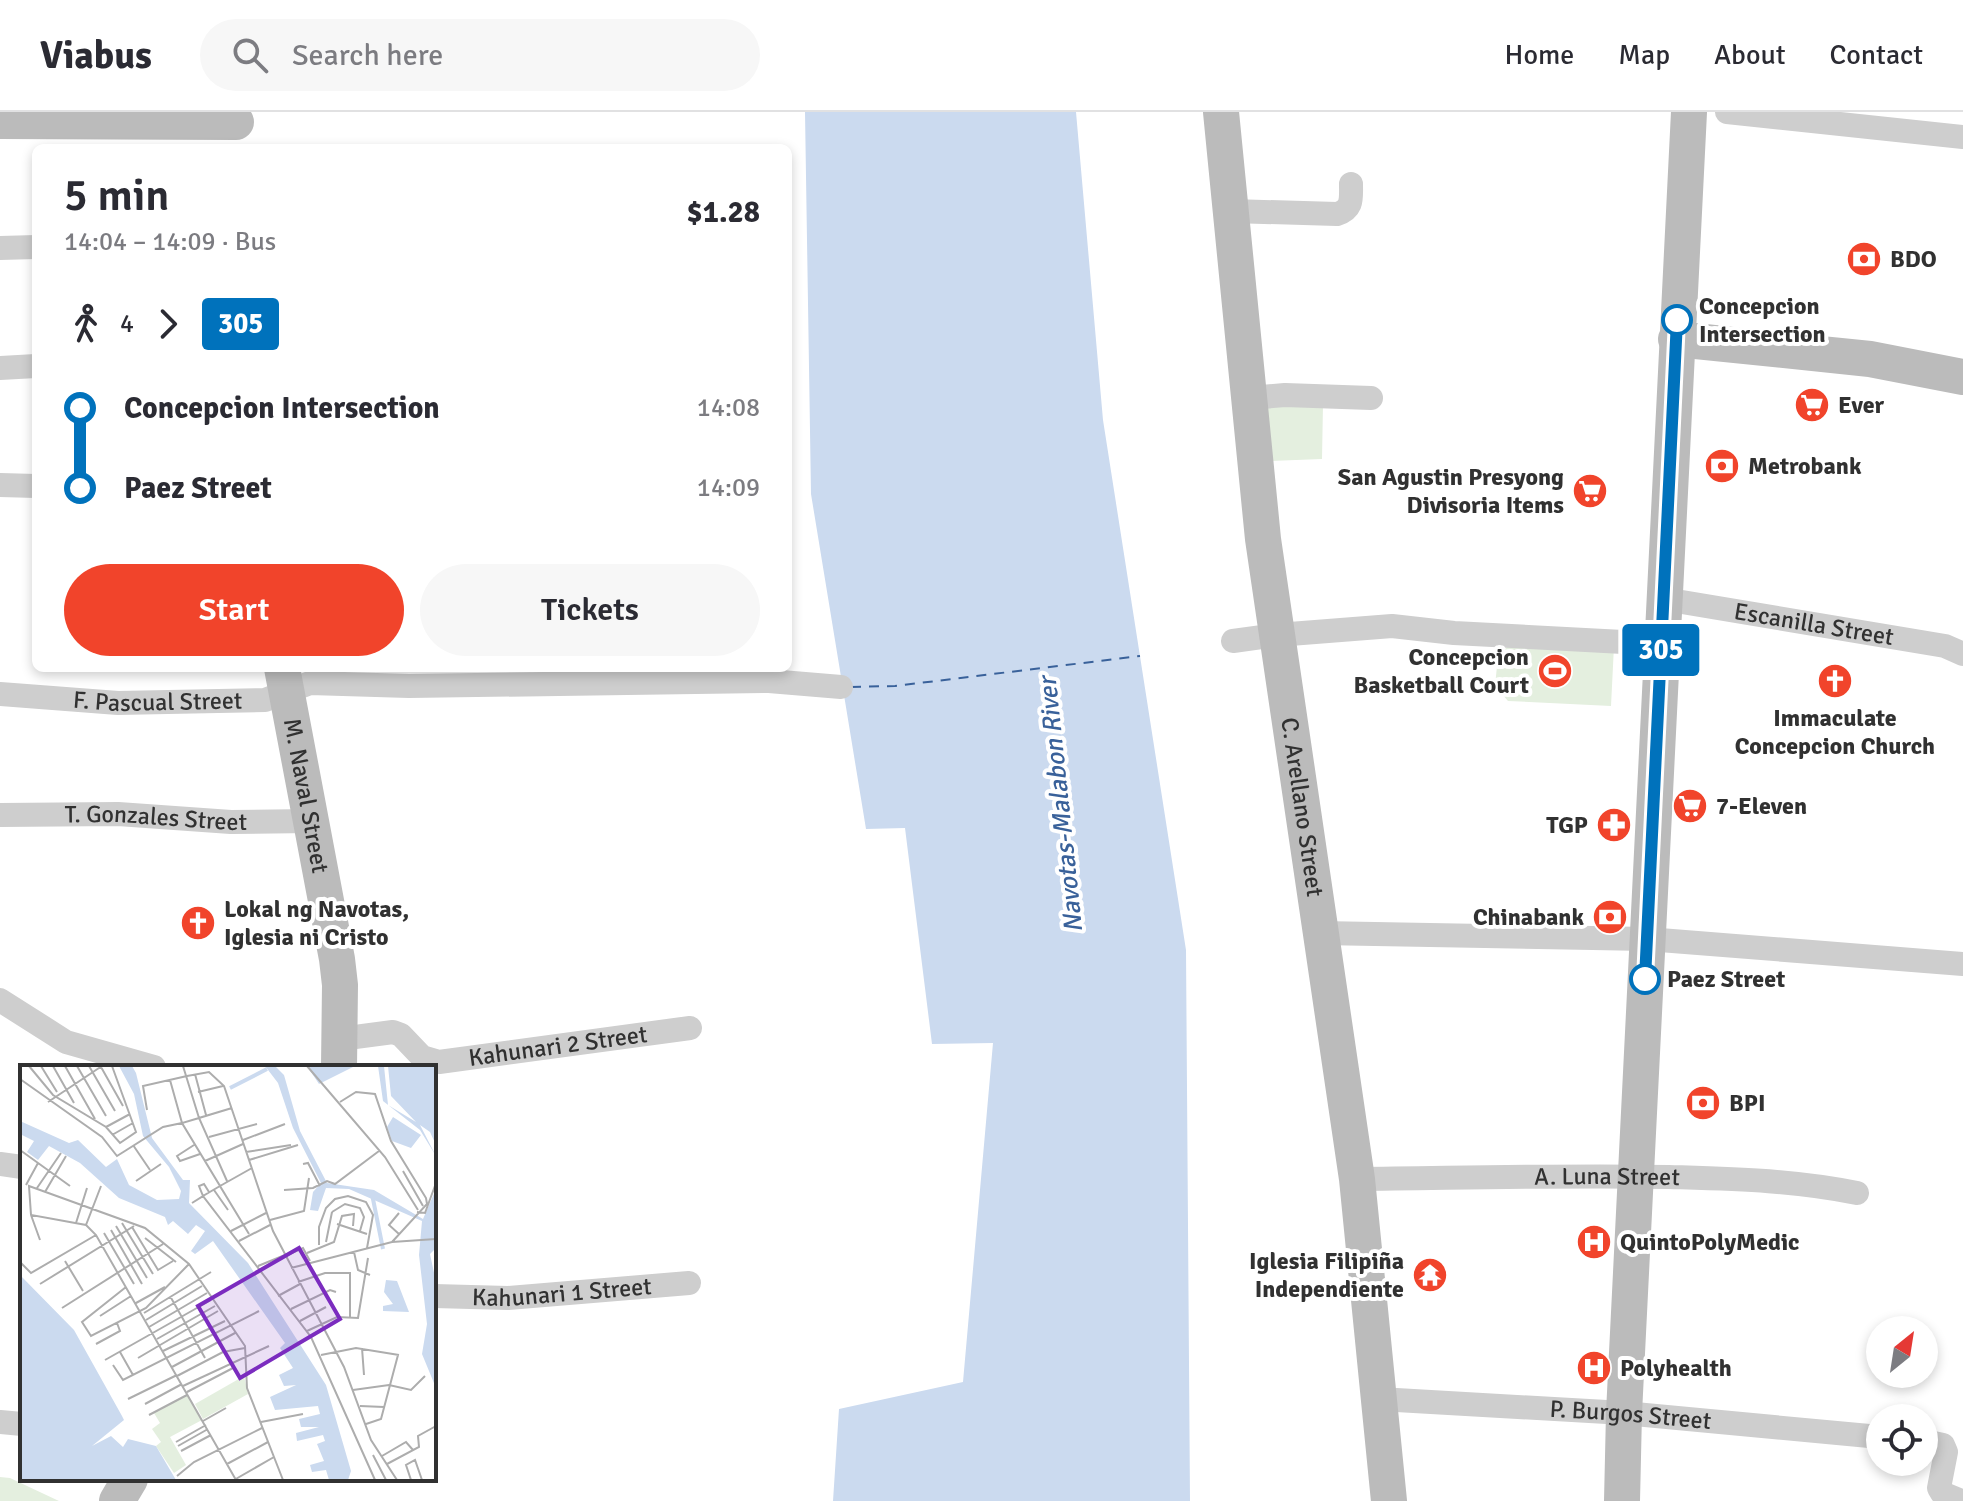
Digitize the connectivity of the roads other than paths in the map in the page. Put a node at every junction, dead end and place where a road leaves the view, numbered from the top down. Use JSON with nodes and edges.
{"nodes":[{"id":1,"x":1221,"y":112,"type":"edge"},
{"id":2,"x":1689,"y":112,"type":"edge"},
{"id":3,"x":1727,"y":112,"type":"edge"},
{"id":4,"x":1884,"y":120,"type":"edge"},
{"id":5,"x":0,"y":121,"type":"edge"},
{"id":6,"x":237,"y":127,"type":"edge"},
{"id":7,"x":1963,"y":137,"type":"edge"},
{"id":8,"x":1351,"y":184,"type":"dead end"},
{"id":9,"x":1231,"y":211,"type":"junction"},
{"id":10,"x":32,"y":247,"type":"edge"},
{"id":11,"x":0,"y":248,"type":"edge"},
{"id":12,"x":1676,"y":339,"type":"junction"},
{"id":13,"x":32,"y":366,"type":"edge"},
{"id":14,"x":0,"y":368,"type":"edge"},
{"id":15,"x":1963,"y":377,"type":"edge"},
{"id":16,"x":1250,"y":398,"type":"junction"},
{"id":17,"x":1371,"y":398,"type":"dead end"},
{"id":18,"x":0,"y":485,"type":"edge"},
{"id":19,"x":32,"y":486,"type":"edge"},
{"id":20,"x":1664,"y":599,"type":"junction"},
{"id":21,"x":1277,"y":635,"type":"junction"},
{"id":22,"x":1233,"y":641,"type":"dead end"},
{"id":23,"x":1661,"y":644,"type":"junction"},
{"id":24,"x":1963,"y":654,"type":"edge"},
{"id":25,"x":285,"y":680,"type":"edge"},
{"id":26,"x":841,"y":687,"type":"dead end"},
{"id":27,"x":0,"y":694,"type":"edge"},
{"id":28,"x":0,"y":815,"type":"edge"},
{"id":29,"x":311,"y":821,"type":"junction"},
{"id":30,"x":1320,"y":933,"type":"junction"},
{"id":31,"x":1647,"y":939,"type":"junction"},
{"id":32,"x":1963,"y":964,"type":"edge"},
{"id":33,"x":0,"y":1000,"type":"edge"},
{"id":34,"x":690,"y":1028,"type":"dead end"},
{"id":35,"x":339,"y":1053,"type":"edge"},
{"id":36,"x":147,"y":1065,"type":"edge"},
{"id":37,"x":0,"y":1164,"type":"edge"},
{"id":38,"x":20,"y":1167,"type":"edge"},
{"id":39,"x":1636,"y":1177,"type":"junction"},
{"id":40,"x":1357,"y":1179,"type":"junction"},
{"id":41,"x":1857,"y":1193,"type":"dead end"},
{"id":42,"x":689,"y":1283,"type":"dead end"},
{"id":43,"x":436,"y":1296,"type":"edge"},
{"id":44,"x":1379,"y":1399,"type":"junction"},
{"id":45,"x":1624,"y":1413,"type":"junction"},
{"id":46,"x":0,"y":1422,"type":"edge"},
{"id":47,"x":20,"y":1424,"type":"edge"},
{"id":48,"x":1866,"y":1436,"type":"edge"},
{"id":49,"x":1938,"y":1444,"type":"edge"},
{"id":50,"x":129,"y":1481,"type":"edge"},
{"id":51,"x":117,"y":1501,"type":"edge"},
{"id":52,"x":1389,"y":1501,"type":"edge"},
{"id":53,"x":1622,"y":1501,"type":"edge"},
{"id":54,"x":1961,"y":1501,"type":"edge"}],
"edges":[{"from":1,"to":9,"type":"main road","name":"C. Arellano Street"},
{"from":2,"to":12,"type":"main road"},
{"from":3,"to":4,"type":"street"},
{"from":4,"to":7,"type":"street"},
{"from":5,"to":6,"type":"main road"},
{"from":8,"to":9,"type":"street"},
{"from":9,"to":16,"type":"main road","name":"C. Arellano Street"},
{"from":10,"to":11,"type":"street"},
{"from":12,"to":15,"type":"main road"},
{"from":12,"to":20,"type":"main road"},
{"from":13,"to":14,"type":"street"},
{"from":16,"to":17,"type":"street"},
{"from":16,"to":21,"type":"main road","name":"C. Arellano Street"},
{"from":18,"to":19,"type":"street"},
{"from":20,"to":23,"type":"main road"},
{"from":20,"to":24,"type":"street","name":"Escanilla Street"},
{"from":21,"to":22,"type":"street"},
{"from":21,"to":23,"type":"street"},
{"from":21,"to":30,"type":"main road","name":"C. Arellano Street"},
{"from":23,"to":31,"type":"main road"},
{"from":25,"to":26,"type":"street","name":"F. Pascual Street"},
{"from":25,"to":27,"type":"street","name":"F. Pascual Street"},
{"from":25,"to":29,"type":"main road","name":"M. Naval Street"},
{"from":28,"to":29,"type":"street","name":"T. Gonzales Street"},
{"from":29,"to":35,"type":"main road","name":"M. Naval Street"},
{"from":30,"to":31,"type":"street"},
{"from":30,"to":40,"type":"main road","name":"C. Arellano Street"},
{"from":31,"to":32,"type":"street"},
{"from":31,"to":39,"type":"main road"},
{"from":33,"to":36,"type":"street"},
{"from":34,"to":35,"type":"street","name":"Kahunari 2 Street"},
{"from":37,"to":38,"type":"street"},
{"from":39,"to":40,"type":"street","name":"A. Luna Street"},
{"from":39,"to":41,"type":"street","name":"A. Luna Street"},
{"from":39,"to":45,"type":"main road"},
{"from":40,"to":44,"type":"main road","name":"C. Arellano Street"},
{"from":42,"to":43,"type":"street","name":"Kahunari 1 Street"},
{"from":44,"to":45,"type":"street","name":"P. Burgos Street"},
{"from":44,"to":52,"type":"main road","name":"C. Arellano Street"},
{"from":45,"to":48,"type":"street","name":"P. Burgos Street"},
{"from":45,"to":53,"type":"main road"},
{"from":46,"to":47,"type":"street"},
{"from":49,"to":54,"type":"street"},
{"from":50,"to":51,"type":"main road"}]}
